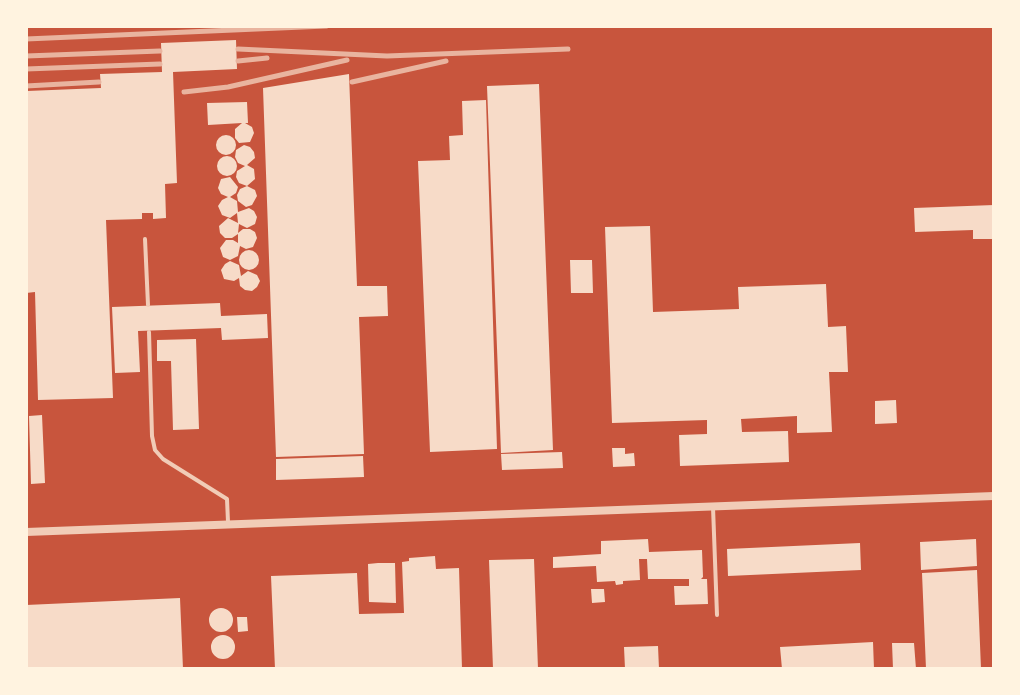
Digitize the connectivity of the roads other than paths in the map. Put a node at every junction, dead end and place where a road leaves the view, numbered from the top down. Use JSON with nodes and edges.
{"nodes":[{"id":1,"x":145,"y":239,"type":"dead end"},
{"id":2,"x":148,"y":305,"type":"dead end"},
{"id":3,"x":149,"y":332,"type":"dead end"},
{"id":4,"x":994,"y":496,"type":"edge"},
{"id":5,"x":713,"y":507,"type":"junction"},
{"id":6,"x":228,"y":525,"type":"junction"},
{"id":7,"x":26,"y":532,"type":"edge"},
{"id":8,"x":717,"y":615,"type":"dead end"}],
"edges":[{"from":1,"to":2,"type":"lane"},
{"from":3,"to":6,"type":"lane"},
{"from":4,"to":5,"type":"street"},
{"from":5,"to":6,"type":"street"},
{"from":5,"to":8,"type":"lane"},
{"from":6,"to":7,"type":"street"}]}
